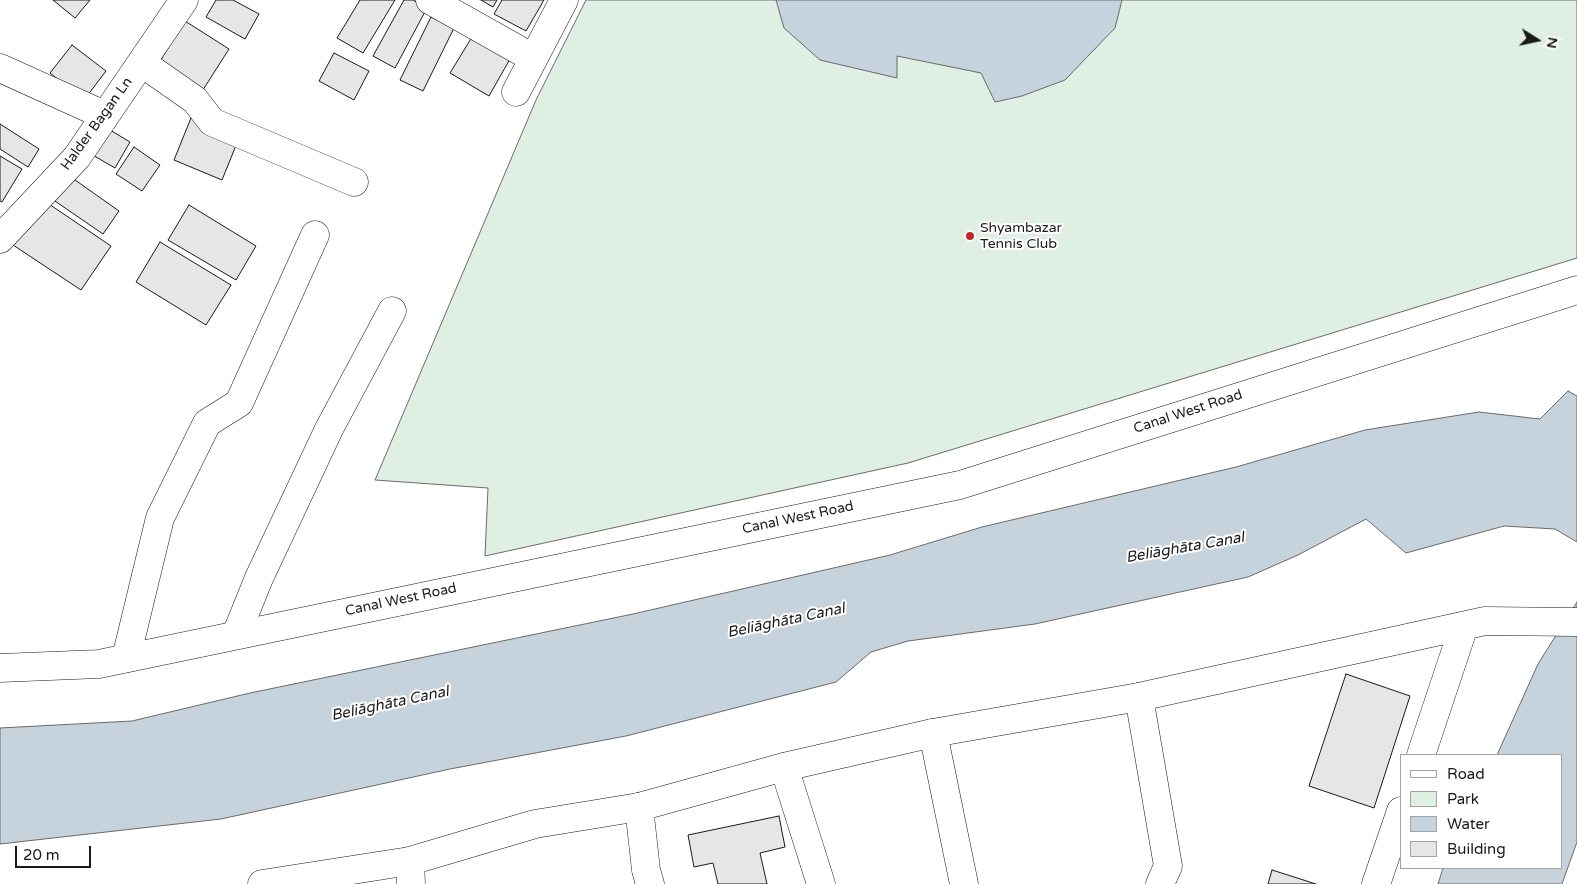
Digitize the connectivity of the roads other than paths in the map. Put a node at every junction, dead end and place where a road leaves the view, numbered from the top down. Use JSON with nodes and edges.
{"nodes":[{"id":1,"x":430,"y":0,"type":"edge"},
{"id":2,"x":564,"y":0,"type":"edge"},
{"id":3,"x":172,"y":5,"type":"edge"},
{"id":4,"x":533,"y":58,"type":"junction"},
{"id":5,"x":142,"y":63,"type":"junction"},
{"id":6,"x":0,"y":68,"type":"edge"},
{"id":7,"x":516,"y":92,"type":"dead end"},
{"id":8,"x":104,"y":115,"type":"junction"},
{"id":9,"x":354,"y":182,"type":"dead end"},
{"id":10,"x":315,"y":235,"type":"dead end"},
{"id":11,"x":0,"y":239,"type":"edge"},
{"id":12,"x":1577,"y":290,"type":"edge"},
{"id":13,"x":392,"y":311,"type":"dead end"},
{"id":14,"x":1577,"y":622,"type":"edge"},
{"id":15,"x":1475,"y":624,"type":"junction"},
{"id":16,"x":236,"y":635,"type":"junction"},
{"id":17,"x":126,"y":658,"type":"junction"},
{"id":18,"x":0,"y":668,"type":"edge"},
{"id":19,"x":1139,"y":696,"type":"junction"},
{"id":20,"x":933,"y":733,"type":"junction"},
{"id":21,"x":1421,"y":754,"type":"edge"},
{"id":22,"x":784,"y":767,"type":"junction"},
{"id":23,"x":639,"y":807,"type":"junction"},
{"id":24,"x":1400,"y":814,"type":"edge"},
{"id":25,"x":410,"y":873,"type":"edge"},
{"id":26,"x":262,"y":884,"type":"edge"},
{"id":27,"x":650,"y":884,"type":"edge"},
{"id":28,"x":820,"y":884,"type":"edge"},
{"id":29,"x":964,"y":884,"type":"edge"},
{"id":30,"x":1160,"y":884,"type":"edge"},
{"id":31,"x":1376,"y":884,"type":"edge"}],
"edges":[{"from":1,"to":4,"type":"main road"},
{"from":2,"to":4,"type":"main road"},
{"from":3,"to":5,"type":"main road","name":"Halder Bagan Ln"},
{"from":4,"to":7,"type":"main road"},
{"from":5,"to":8,"type":"main road","name":"Halder Bagan Ln"},
{"from":5,"to":9,"type":"main road"},
{"from":6,"to":8,"type":"main road"},
{"from":8,"to":11,"type":"main road","name":"Halder Bagan Ln"},
{"from":10,"to":17,"type":"main road"},
{"from":12,"to":16,"type":"main road","name":"Canal West Road"},
{"from":13,"to":16,"type":"main road"},
{"from":14,"to":15,"type":"main road"},
{"from":15,"to":19,"type":"main road"},
{"from":15,"to":21,"type":"main road"},
{"from":16,"to":17,"type":"main road","name":"Canal West Road"},
{"from":17,"to":18,"type":"main road","name":"Canal West Road"},
{"from":19,"to":20,"type":"main road"},
{"from":19,"to":30,"type":"main road"},
{"from":20,"to":22,"type":"main road"},
{"from":20,"to":29,"type":"main road"},
{"from":22,"to":23,"type":"main road"},
{"from":22,"to":28,"type":"main road"},
{"from":23,"to":25,"type":"main road"},
{"from":23,"to":27,"type":"main road"},
{"from":24,"to":31,"type":"main road"},
{"from":25,"to":26,"type":"main road"}]}
